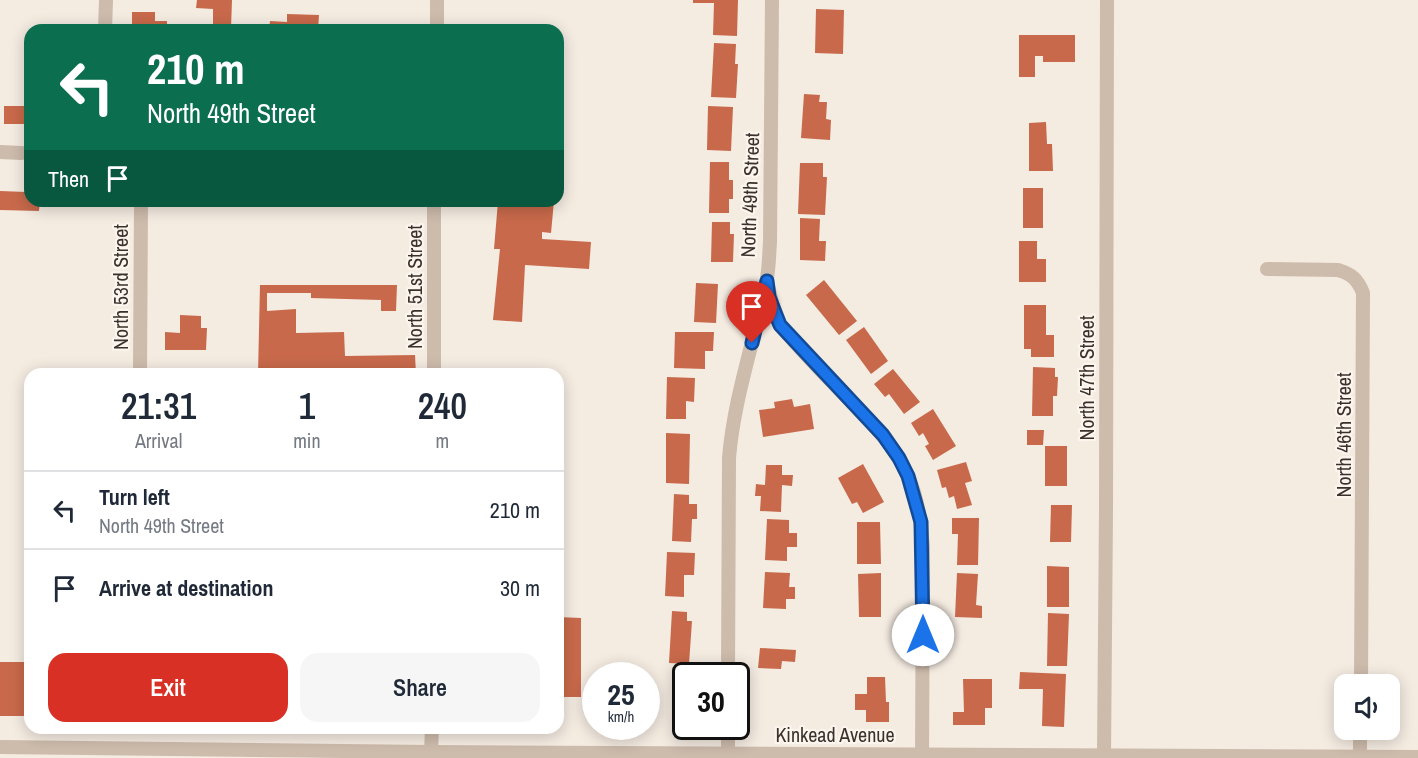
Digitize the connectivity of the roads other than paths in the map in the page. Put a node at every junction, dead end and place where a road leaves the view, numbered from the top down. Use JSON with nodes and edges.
{"nodes":[{"id":1,"x":106,"y":0,"type":"edge"},
{"id":2,"x":437,"y":0,"type":"edge"},
{"id":3,"x":772,"y":0,"type":"edge"},
{"id":4,"x":1107,"y":0,"type":"edge"},
{"id":5,"x":105,"y":24,"type":"edge"},
{"id":6,"x":436,"y":24,"type":"edge"},
{"id":7,"x":0,"y":152,"type":"edge"},
{"id":8,"x":22,"y":153,"type":"dead end"},
{"id":9,"x":141,"y":207,"type":"edge"},
{"id":10,"x":434,"y":207,"type":"edge"},
{"id":11,"x":1267,"y":269,"type":"dead end"},
{"id":12,"x":767,"y":281,"type":"junction"},
{"id":13,"x":140,"y":368,"type":"edge"},
{"id":14,"x":434,"y":368,"type":"edge"},
{"id":15,"x":728,"y":662,"type":"edge"},
{"id":16,"x":1361,"y":674,"type":"edge"},
{"id":17,"x":432,"y":734,"type":"edge"},
{"id":18,"x":728,"y":740,"type":"edge"},
{"id":19,"x":1360,"y":740,"type":"edge"},
{"id":20,"x":0,"y":747,"type":"edge"},
{"id":21,"x":431,"y":752,"type":"junction"},
{"id":22,"x":728,"y":756,"type":"edge"},
{"id":23,"x":922,"y":756,"type":"edge"},
{"id":24,"x":1113,"y":756,"type":"edge"},
{"id":25,"x":1360,"y":756,"type":"junction"},
{"id":26,"x":1307,"y":757,"type":"edge"},
{"id":27,"x":1418,"y":757,"type":"edge"}],
"edges":[{"from":1,"to":5,"type":"street"},
{"from":2,"to":6,"type":"street"},
{"from":3,"to":12,"type":"street","name":"North 49th Street"},
{"from":4,"to":24,"type":"street","name":"North 47th Street"},
{"from":7,"to":8,"type":"street"},
{"from":9,"to":13,"type":"street","name":"North 53rd Street"},
{"from":10,"to":14,"type":"street","name":"North 51st Street"},
{"from":11,"to":16,"type":"street","name":"North 46th Street"},
{"from":12,"to":15,"type":"street","name":"North 49th Street"},
{"from":12,"to":23,"type":"street"},
{"from":17,"to":21,"type":"street"},
{"from":18,"to":22,"type":"street"},
{"from":19,"to":25,"type":"street"},
{"from":20,"to":21,"type":"street","name":"Kinkead Avenue"},
{"from":21,"to":22,"type":"street","name":"Kinkead Avenue"},
{"from":22,"to":23,"type":"street","name":"Kinkead Avenue"},
{"from":23,"to":24,"type":"street","name":"Kinkead Avenue"},
{"from":24,"to":26,"type":"street","name":"Kinkead Avenue"},
{"from":25,"to":26,"type":"street","name":"Kinkead Avenue"},
{"from":25,"to":27,"type":"street","name":"Kinkead Avenue"}]}
